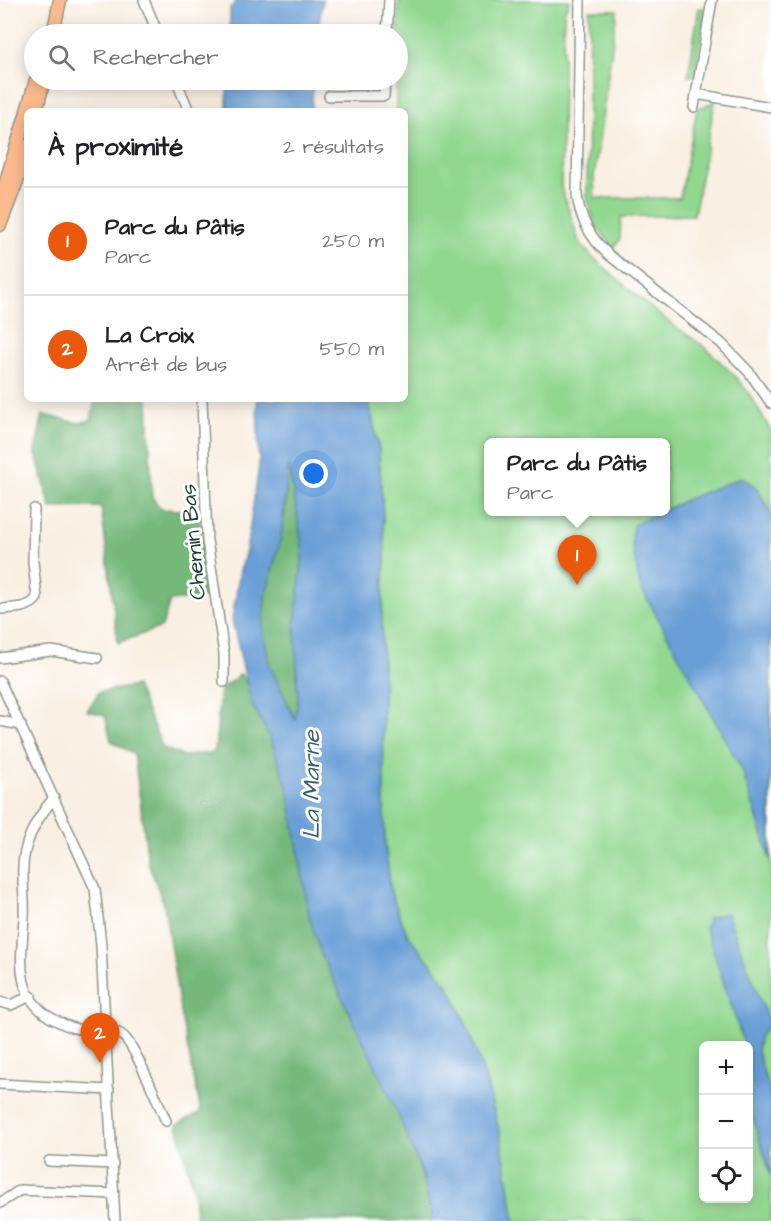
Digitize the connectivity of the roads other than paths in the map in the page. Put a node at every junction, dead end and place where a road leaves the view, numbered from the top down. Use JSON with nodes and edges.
{"nodes":[{"id":1,"x":51,"y":0,"type":"edge"},
{"id":2,"x":60,"y":0,"type":"edge"},
{"id":3,"x":144,"y":0,"type":"edge"},
{"id":4,"x":389,"y":0,"type":"edge"},
{"id":5,"x":580,"y":0,"type":"edge"},
{"id":6,"x":712,"y":0,"type":"edge"},
{"id":7,"x":47,"y":24,"type":"edge"},
{"id":8,"x":55,"y":24,"type":"edge"},
{"id":9,"x":154,"y":24,"type":"edge"},
{"id":10,"x":388,"y":24,"type":"edge"},
{"id":11,"x":33,"y":90,"type":"edge"},
{"id":12,"x":41,"y":90,"type":"edge"},
{"id":13,"x":180,"y":90,"type":"edge"},
{"id":14,"x":384,"y":90,"type":"edge"},
{"id":15,"x":696,"y":94,"type":"junction"},
{"id":16,"x":329,"y":96,"type":"dead end"},
{"id":17,"x":694,"y":107,"type":"dead end"},
{"id":18,"x":771,"y":107,"type":"edge"},
{"id":19,"x":28,"y":108,"type":"edge"},
{"id":20,"x":37,"y":108,"type":"edge"},
{"id":21,"x":188,"y":108,"type":"edge"},
{"id":22,"x":24,"y":121,"type":"edge"},
{"id":23,"x":24,"y":156,"type":"edge"},
{"id":24,"x":0,"y":201,"type":"edge"},
{"id":25,"x":0,"y":225,"type":"edge"},
{"id":26,"x":202,"y":402,"type":"edge"},
{"id":27,"x":771,"y":403,"type":"edge"},
{"id":28,"x":34,"y":509,"type":"dead end"},
{"id":29,"x":0,"y":609,"type":"edge"},
{"id":30,"x":0,"y":658,"type":"edge"},
{"id":31,"x":97,"y":658,"type":"dead end"},
{"id":32,"x":0,"y":681,"type":"edge"},
{"id":33,"x":224,"y":682,"type":"dead end"},
{"id":34,"x":0,"y":720,"type":"edge"},
{"id":35,"x":21,"y":725,"type":"junction"},
{"id":36,"x":54,"y":798,"type":"junction"},
{"id":37,"x":31,"y":996,"type":"junction"},
{"id":38,"x":0,"y":1002,"type":"edge"},
{"id":39,"x":105,"y":1030,"type":"junction"},
{"id":40,"x":0,"y":1084,"type":"edge"},
{"id":41,"x":109,"y":1090,"type":"junction"},
{"id":42,"x":166,"y":1121,"type":"dead end"},
{"id":43,"x":49,"y":1161,"type":"dead end"},
{"id":44,"x":113,"y":1164,"type":"junction"},
{"id":45,"x":114,"y":1194,"type":"junction"},
{"id":46,"x":0,"y":1203,"type":"edge"},
{"id":47,"x":115,"y":1221,"type":"edge"}],
"edges":[{"from":1,"to":7,"type":"main road"},
{"from":2,"to":8,"type":"main road"},
{"from":3,"to":9,"type":"street"},
{"from":4,"to":10,"type":"street"},
{"from":5,"to":27,"type":"street"},
{"from":6,"to":15,"type":"street"},
{"from":11,"to":19,"type":"main road"},
{"from":12,"to":20,"type":"main road"},
{"from":13,"to":21,"type":"street"},
{"from":14,"to":16,"type":"street"},
{"from":15,"to":17,"type":"street"},
{"from":15,"to":18,"type":"street"},
{"from":22,"to":24,"type":"main road"},
{"from":23,"to":25,"type":"main road"},
{"from":26,"to":33,"type":"street","name":"Chemin Bas"},
{"from":28,"to":29,"type":"street"},
{"from":30,"to":31,"type":"street"},
{"from":32,"to":35,"type":"street"},
{"from":34,"to":35,"type":"street"},
{"from":35,"to":36,"type":"street"},
{"from":36,"to":37,"type":"street"},
{"from":36,"to":39,"type":"street"},
{"from":37,"to":38,"type":"street"},
{"from":37,"to":39,"type":"street"},
{"from":39,"to":41,"type":"street"},
{"from":39,"to":42,"type":"street"},
{"from":40,"to":41,"type":"street"},
{"from":41,"to":44,"type":"street"},
{"from":43,"to":44,"type":"street"},
{"from":44,"to":45,"type":"street"},
{"from":45,"to":46,"type":"street"},
{"from":45,"to":47,"type":"street"}]}
